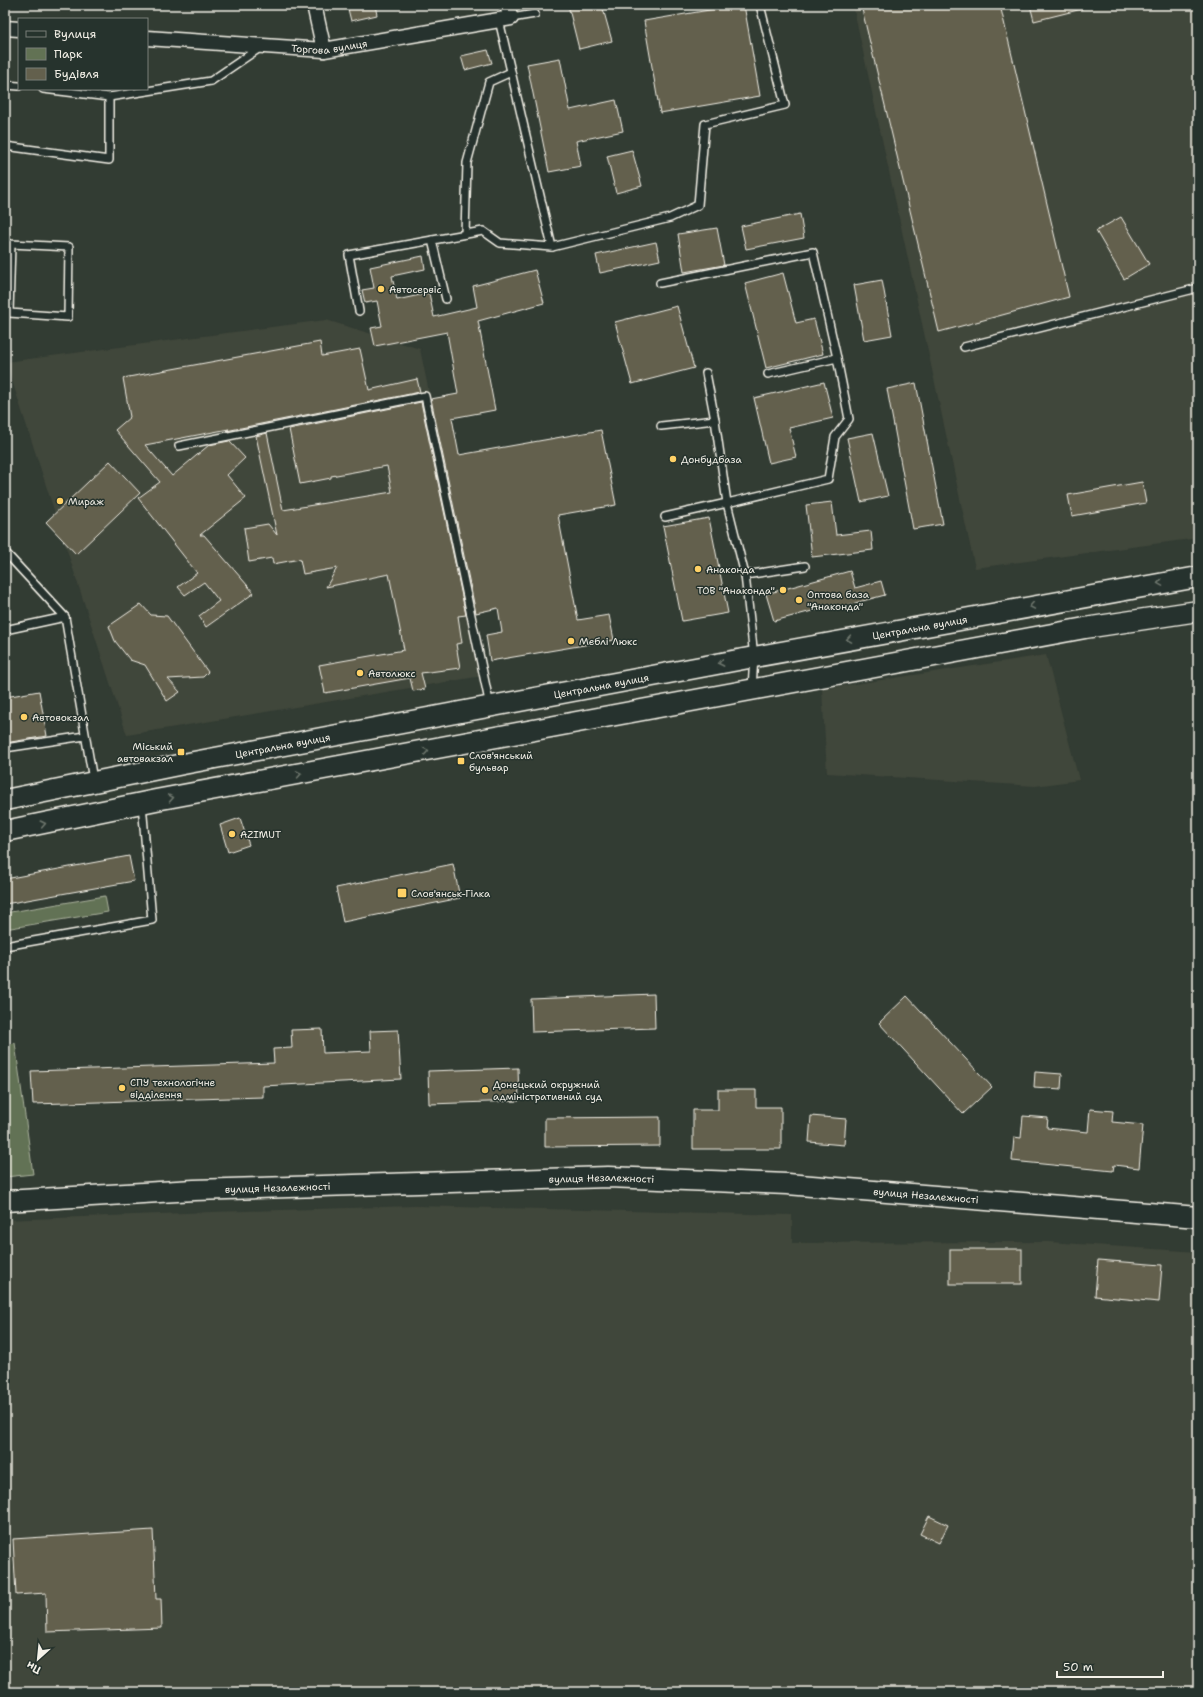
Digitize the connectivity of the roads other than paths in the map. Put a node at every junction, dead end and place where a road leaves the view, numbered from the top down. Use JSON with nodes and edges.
{"nodes":[{"id":1,"x":314,"y":5,"type":"edge"},
{"id":2,"x":760,"y":5,"type":"edge"},
{"id":3,"x":535,"y":14,"type":"dead end"},
{"id":4,"x":506,"y":15,"type":"edge"},
{"id":5,"x":5,"y":28,"type":"edge"},
{"id":6,"x":18,"y":29,"type":"edge"},
{"id":7,"x":148,"y":38,"type":"edge"},
{"id":8,"x":262,"y":46,"type":"junction"},
{"id":9,"x":324,"y":50,"type":"junction"},
{"id":10,"x":511,"y":72,"type":"junction"},
{"id":11,"x":5,"y":85,"type":"edge"},
{"id":12,"x":18,"y":86,"type":"edge"},
{"id":13,"x":51,"y":90,"type":"edge"},
{"id":14,"x":109,"y":97,"type":"junction"},
{"id":15,"x":5,"y":146,"type":"edge"},
{"id":16,"x":465,"y":234,"type":"junction"},
{"id":17,"x":432,"y":240,"type":"junction"},
{"id":18,"x":8,"y":244,"type":"edge"},
{"id":19,"x":552,"y":247,"type":"junction"},
{"id":20,"x":660,"y":283,"type":"dead end"},
{"id":21,"x":1198,"y":288,"type":"edge"},
{"id":22,"x":446,"y":299,"type":"dead end"},
{"id":23,"x":359,"y":311,"type":"dead end"},
{"id":24,"x":964,"y":347,"type":"dead end"},
{"id":25,"x":837,"y":358,"type":"junction"},
{"id":26,"x":706,"y":373,"type":"dead end"},
{"id":27,"x":768,"y":374,"type":"dead end"},
{"id":28,"x":715,"y":420,"type":"junction"},
{"id":29,"x":661,"y":426,"type":"dead end"},
{"id":30,"x":179,"y":446,"type":"dead end"},
{"id":31,"x":727,"y":503,"type":"junction"},
{"id":32,"x":666,"y":517,"type":"dead end"},
{"id":33,"x":5,"y":552,"type":"edge"},
{"id":34,"x":805,"y":566,"type":"dead end"},
{"id":35,"x":745,"y":575,"type":"junction"},
{"id":36,"x":1198,"y":577,"type":"edge"},
{"id":37,"x":1198,"y":611,"type":"edge"},
{"id":38,"x":66,"y":617,"type":"junction"},
{"id":39,"x":5,"y":630,"type":"edge"},
{"id":40,"x":754,"y":657,"type":"junction"},
{"id":41,"x":752,"y":690,"type":"junction"},
{"id":42,"x":490,"y":706,"type":"junction"},
{"id":43,"x":85,"y":736,"type":"junction"},
{"id":44,"x":5,"y":748,"type":"edge"},
{"id":45,"x":93,"y":782,"type":"junction"},
{"id":46,"x":5,"y":800,"type":"edge"},
{"id":47,"x":142,"y":803,"type":"junction"},
{"id":48,"x":5,"y":831,"type":"edge"},
{"id":49,"x":5,"y":946,"type":"edge"},
{"id":50,"x":5,"y":1201,"type":"edge"},
{"id":51,"x":1198,"y":1217,"type":"edge"}],
"edges":[{"from":1,"to":9,"type":"street"},
{"from":2,"to":19,"type":"lane"},
{"from":3,"to":4,"type":"lane"},
{"from":4,"to":9,"type":"street","name":"Торгова вулиця"},
{"from":4,"to":10,"type":"lane"},
{"from":5,"to":6,"type":"street"},
{"from":7,"to":8,"type":"street","name":"Торгова вулиця"},
{"from":8,"to":9,"type":"street","name":"Торгова вулиця"},
{"from":8,"to":14,"type":"lane"},
{"from":10,"to":16,"type":"lane"},
{"from":10,"to":19,"type":"lane"},
{"from":11,"to":12,"type":"lane"},
{"from":13,"to":14,"type":"lane"},
{"from":14,"to":15,"type":"lane"},
{"from":16,"to":17,"type":"lane"},
{"from":16,"to":19,"type":"lane"},
{"from":17,"to":22,"type":"lane"},
{"from":17,"to":23,"type":"lane"},
{"from":18,"to":18,"type":"lane"},
{"from":20,"to":25,"type":"lane"},
{"from":21,"to":24,"type":"lane"},
{"from":25,"to":27,"type":"lane"},
{"from":25,"to":31,"type":"lane"},
{"from":26,"to":28,"type":"lane"},
{"from":28,"to":29,"type":"lane"},
{"from":28,"to":31,"type":"lane"},
{"from":30,"to":42,"type":"lane"},
{"from":31,"to":32,"type":"lane"},
{"from":31,"to":35,"type":"lane"},
{"from":33,"to":38,"type":"lane"},
{"from":34,"to":35,"type":"lane"},
{"from":35,"to":40,"type":"lane"},
{"from":36,"to":40,"type":"street","name":"Центральна вулиця","one_way":true},
{"from":37,"to":41,"type":"street"},
{"from":38,"to":39,"type":"lane"},
{"from":38,"to":43,"type":"lane"},
{"from":40,"to":41,"type":"lane"},
{"from":40,"to":42,"type":"street","name":"Центральна вулиця","one_way":true},
{"from":47,"to":41,"type":"street","one_way":true},
{"from":42,"to":45,"type":"street","name":"Центральна вулиця"},
{"from":43,"to":44,"type":"lane"},
{"from":43,"to":45,"type":"lane"},
{"from":45,"to":46,"type":"street","name":"Центральна вулиця"},
{"from":48,"to":47,"type":"street","one_way":true},
{"from":47,"to":49,"type":"lane"},
{"from":50,"to":51,"type":"street","name":"вулиця Незалежності"}]}
